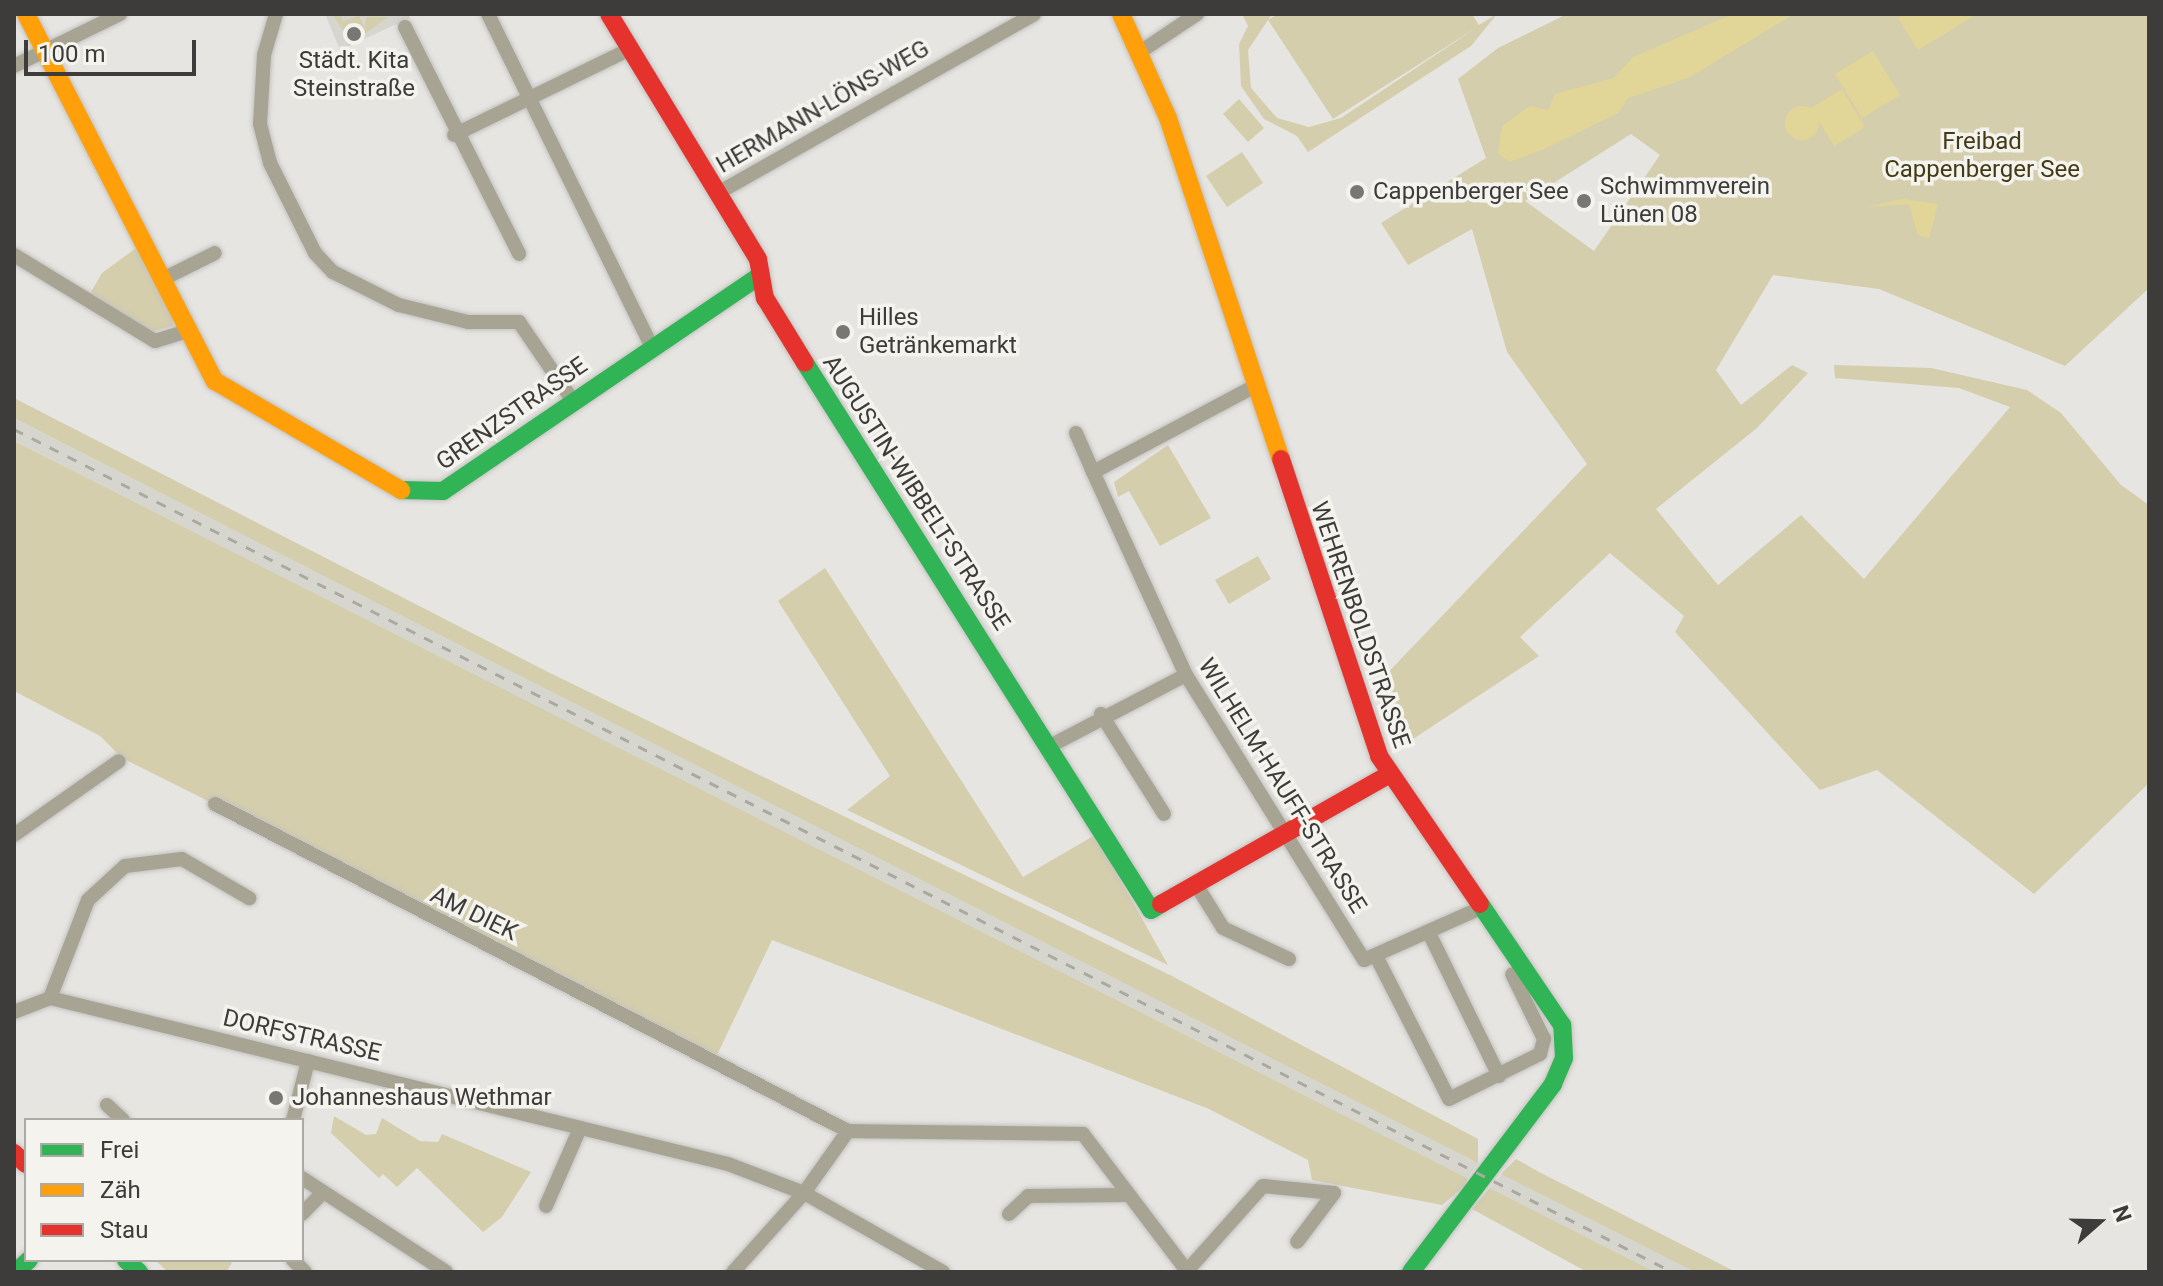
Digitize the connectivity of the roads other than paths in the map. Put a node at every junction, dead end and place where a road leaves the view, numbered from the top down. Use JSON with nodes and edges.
{"nodes":[{"id":1,"x":26,"y":14,"type":"edge"},
{"id":2,"x":120,"y":14,"type":"edge"},
{"id":3,"x":276,"y":14,"type":"edge"},
{"id":4,"x":488,"y":14,"type":"edge"},
{"id":5,"x":609,"y":14,"type":"edge"},
{"id":6,"x":1034,"y":14,"type":"edge"},
{"id":7,"x":1121,"y":14,"type":"edge"},
{"id":8,"x":1197,"y":14,"type":"edge"},
{"id":9,"x":405,"y":27,"type":"dead end"},
{"id":10,"x":630,"y":49,"type":"junction"},
{"id":11,"x":1143,"y":50,"type":"junction"},
{"id":12,"x":43,"y":52,"type":"junction"},
{"id":13,"x":14,"y":66,"type":"edge"},
{"id":14,"x":530,"y":99,"type":"junction"},
{"id":15,"x":454,"y":135,"type":"junction"},
{"id":16,"x":718,"y":193,"type":"junction"},
{"id":17,"x":215,"y":253,"type":"dead end"},
{"id":18,"x":519,"y":254,"type":"dead end"},
{"id":19,"x":14,"y":255,"type":"edge"},
{"id":20,"x":761,"y":275,"type":"junction"},
{"id":21,"x":161,"y":280,"type":"junction"},
{"id":22,"x":188,"y":331,"type":"junction"},
{"id":23,"x":652,"y":347,"type":"junction"},
{"id":24,"x":1255,"y":386,"type":"junction"},
{"id":25,"x":573,"y":401,"type":"junction"},
{"id":26,"x":1076,"y":433,"type":"dead end"},
{"id":27,"x":1093,"y":472,"type":"junction"},
{"id":28,"x":1186,"y":675,"type":"junction"},
{"id":29,"x":1101,"y":714,"type":"junction"},
{"id":30,"x":1050,"y":746,"type":"junction"},
{"id":31,"x":119,"y":761,"type":"dead end"},
{"id":32,"x":1388,"y":775,"type":"junction"},
{"id":33,"x":215,"y":804,"type":"dead end"},
{"id":34,"x":1164,"y":814,"type":"dead end"},
{"id":35,"x":1283,"y":834,"type":"junction"},
{"id":36,"x":14,"y":835,"type":"edge"},
{"id":37,"x":1197,"y":886,"type":"junction"},
{"id":38,"x":249,"y":898,"type":"dead end"},
{"id":39,"x":1481,"y":908,"type":"junction"},
{"id":40,"x":1430,"y":935,"type":"junction"},
{"id":41,"x":1377,"y":958,"type":"junction"},
{"id":42,"x":1289,"y":959,"type":"dead end"},
{"id":43,"x":1512,"y":974,"type":"dead end"},
{"id":44,"x":50,"y":998,"type":"junction"},
{"id":45,"x":14,"y":1012,"type":"edge"},
{"id":46,"x":308,"y":1061,"type":"junction"},
{"id":47,"x":1499,"y":1076,"type":"junction"},
{"id":48,"x":107,"y":1105,"type":"dead end"},
{"id":49,"x":121,"y":1118,"type":"edge"},
{"id":50,"x":294,"y":1118,"type":"edge"},
{"id":51,"x":580,"y":1128,"type":"junction"},
{"id":52,"x":848,"y":1131,"type":"junction"},
{"id":53,"x":304,"y":1180,"type":"edge"},
{"id":54,"x":322,"y":1193,"type":"junction"},
{"id":55,"x":804,"y":1193,"type":"junction"},
{"id":56,"x":1127,"y":1195,"type":"junction"},
{"id":57,"x":546,"y":1206,"type":"dead end"},
{"id":58,"x":304,"y":1212,"type":"edge"},
{"id":59,"x":1009,"y":1214,"type":"dead end"},
{"id":60,"x":1297,"y":1242,"type":"dead end"},
{"id":61,"x":446,"y":1272,"type":"edge"},
{"id":62,"x":733,"y":1272,"type":"edge"},
{"id":63,"x":943,"y":1272,"type":"edge"},
{"id":64,"x":1187,"y":1272,"type":"edge"},
{"id":65,"x":1411,"y":1272,"type":"edge"}],
"edges":[{"from":1,"to":12,"type":"street","name":"GRENZSTRASSE"},
{"from":2,"to":12,"type":"street"},
{"from":3,"to":25,"type":"street"},
{"from":4,"to":14,"type":"street"},
{"from":5,"to":10,"type":"street","name":"AUGUSTIN-WIBBELT-STRASSE"},
{"from":6,"to":16,"type":"street","name":"HERMANN-LÖNS-WEG"},
{"from":7,"to":11,"type":"street","name":"WEHRENBOLDSTRASSE"},
{"from":8,"to":11,"type":"street"},
{"from":9,"to":15,"type":"street"},
{"from":10,"to":14,"type":"street"},
{"from":10,"to":16,"type":"street","name":"AUGUSTIN-WIBBELT-STRASSE"},
{"from":11,"to":24,"type":"street","name":"WEHRENBOLDSTRASSE"},
{"from":12,"to":13,"type":"street"},
{"from":12,"to":21,"type":"street","name":"GRENZSTRASSE"},
{"from":14,"to":15,"type":"street"},
{"from":14,"to":23,"type":"street"},
{"from":15,"to":18,"type":"street"},
{"from":16,"to":20,"type":"street","name":"AUGUSTIN-WIBBELT-STRASSE"},
{"from":17,"to":21,"type":"street"},
{"from":19,"to":22,"type":"street"},
{"from":20,"to":23,"type":"street","name":"GRENZSTRASSE"},
{"from":20,"to":30,"type":"street","name":"AUGUSTIN-WIBBELT-STRASSE"},
{"from":21,"to":22,"type":"street","name":"GRENZSTRASSE"},
{"from":22,"to":25,"type":"street","name":"GRENZSTRASSE"},
{"from":23,"to":25,"type":"street","name":"GRENZSTRASSE"},
{"from":24,"to":27,"type":"street"},
{"from":24,"to":32,"type":"street","name":"WEHRENBOLDSTRASSE"},
{"from":26,"to":27,"type":"street","name":"WILHELM-HAUFF-STRASSE"},
{"from":27,"to":28,"type":"street","name":"WILHELM-HAUFF-STRASSE"},
{"from":28,"to":29,"type":"street"},
{"from":28,"to":35,"type":"street","name":"WILHELM-HAUFF-STRASSE"},
{"from":29,"to":30,"type":"street"},
{"from":29,"to":34,"type":"street"},
{"from":30,"to":37,"type":"street","name":"AUGUSTIN-WIBBELT-STRASSE"},
{"from":31,"to":36,"type":"street"},
{"from":32,"to":35,"type":"street","name":"AUGUSTIN-WIBBELT-STRASSE"},
{"from":32,"to":39,"type":"street","name":"WEHRENBOLDSTRASSE"},
{"from":33,"to":52,"type":"street","name":"AM DIEK"},
{"from":35,"to":37,"type":"street","name":"AUGUSTIN-WIBBELT-STRASSE"},
{"from":35,"to":41,"type":"street","name":"WILHELM-HAUFF-STRASSE"},
{"from":37,"to":42,"type":"street"},
{"from":38,"to":44,"type":"street"},
{"from":39,"to":40,"type":"street"},
{"from":39,"to":65,"type":"street","name":"WEHRENBOLDSTRASSE"},
{"from":40,"to":41,"type":"street"},
{"from":40,"to":47,"type":"street"},
{"from":41,"to":47,"type":"street"},
{"from":43,"to":47,"type":"street"},
{"from":44,"to":45,"type":"street"},
{"from":44,"to":46,"type":"street","name":"DORFSTRASSE"},
{"from":46,"to":50,"type":"street"},
{"from":46,"to":51,"type":"street","name":"DORFSTRASSE"},
{"from":48,"to":49,"type":"street"},
{"from":51,"to":55,"type":"street","name":"DORFSTRASSE"},
{"from":51,"to":57,"type":"street"},
{"from":52,"to":55,"type":"street"},
{"from":52,"to":56,"type":"street"},
{"from":53,"to":54,"type":"street"},
{"from":54,"to":58,"type":"street"},
{"from":54,"to":61,"type":"street"},
{"from":55,"to":62,"type":"street"},
{"from":55,"to":63,"type":"street","name":"DORFSTRASSE"},
{"from":56,"to":59,"type":"street"},
{"from":56,"to":64,"type":"street"},
{"from":60,"to":64,"type":"street"}]}
